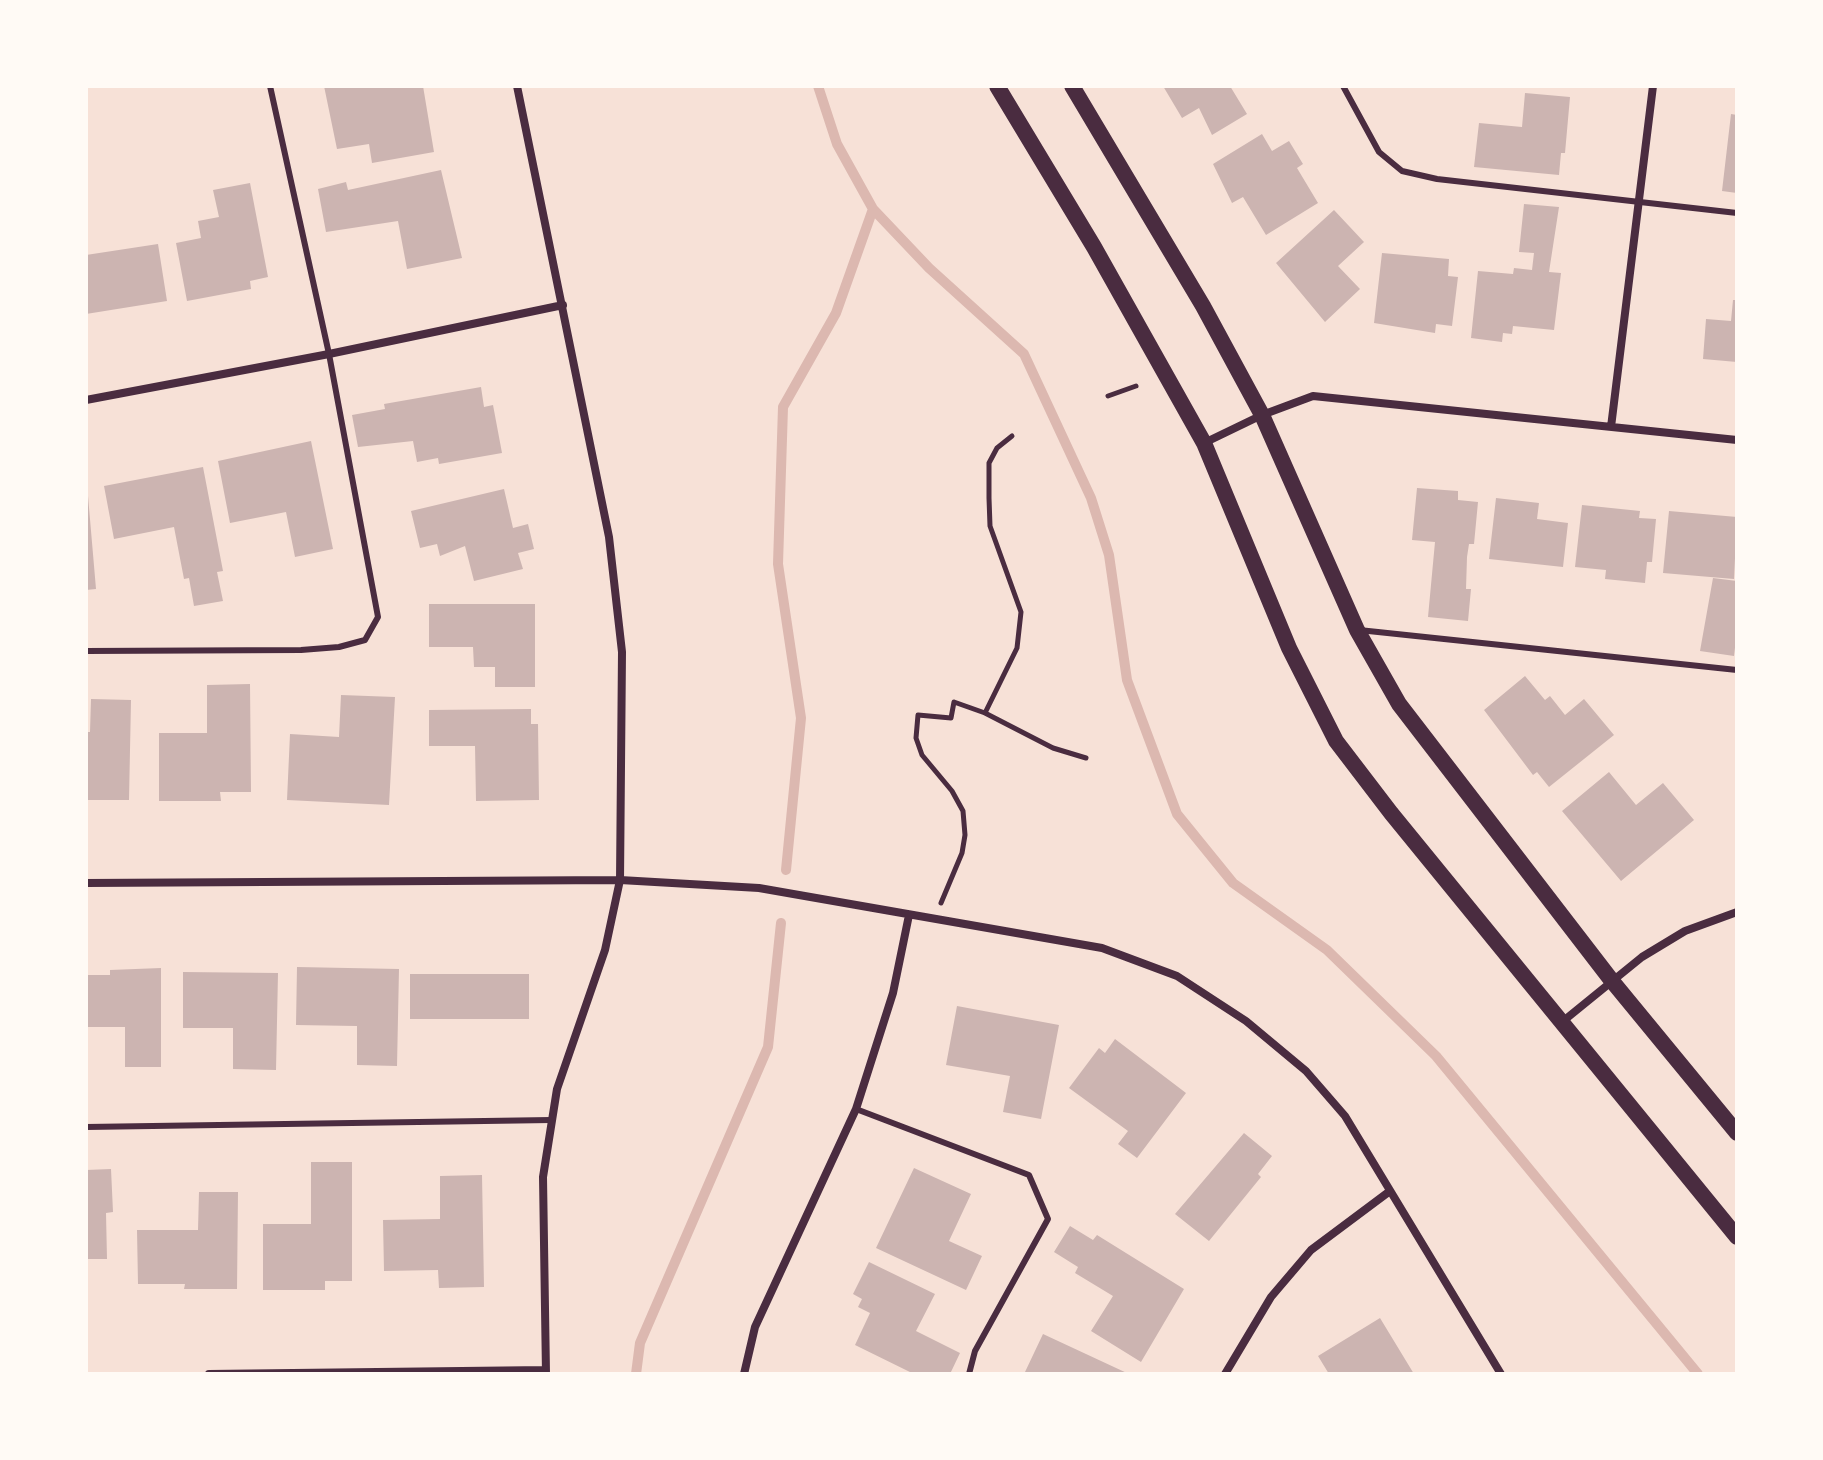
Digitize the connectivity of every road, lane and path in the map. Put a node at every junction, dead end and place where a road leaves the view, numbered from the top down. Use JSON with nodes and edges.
{"nodes":[{"id":1,"x":270,"y":86,"type":"edge"},
{"id":2,"x":517,"y":86,"type":"edge"},
{"id":3,"x":997,"y":86,"type":"edge"},
{"id":4,"x":1072,"y":86,"type":"edge"},
{"id":5,"x":1343,"y":86,"type":"edge"},
{"id":6,"x":1653,"y":86,"type":"edge"},
{"id":7,"x":1637,"y":203,"type":"junction"},
{"id":8,"x":1737,"y":213,"type":"edge"},
{"id":9,"x":563,"y":305,"type":"junction"},
{"id":10,"x":329,"y":354,"type":"junction"},
{"id":11,"x":1136,"y":386,"type":"dead end"},
{"id":12,"x":1108,"y":396,"type":"dead end"},
{"id":13,"x":86,"y":400,"type":"edge"},
{"id":14,"x":1262,"y":415,"type":"junction"},
{"id":15,"x":1611,"y":427,"type":"junction"},
{"id":16,"x":1012,"y":436,"type":"dead end"},
{"id":17,"x":1737,"y":440,"type":"edge"},
{"id":18,"x":1204,"y":443,"type":"junction"},
{"id":19,"x":1357,"y":630,"type":"junction"},
{"id":20,"x":86,"y":651,"type":"edge"},
{"id":21,"x":1737,"y":670,"type":"edge"},
{"id":22,"x":985,"y":713,"type":"junction"},
{"id":23,"x":1086,"y":758,"type":"dead end"},
{"id":24,"x":620,"y":880,"type":"junction"},
{"id":25,"x":86,"y":883,"type":"edge"},
{"id":26,"x":1737,"y":912,"type":"edge"},
{"id":27,"x":909,"y":915,"type":"junction"},
{"id":28,"x":936,"y":920,"type":"junction"},
{"id":29,"x":1612,"y":981,"type":"junction"},
{"id":30,"x":1562,"y":1022,"type":"junction"},
{"id":31,"x":856,"y":1109,"type":"junction"},
{"id":32,"x":551,"y":1120,"type":"junction"},
{"id":33,"x":86,"y":1127,"type":"edge"},
{"id":34,"x":1737,"y":1133,"type":"edge"},
{"id":35,"x":1390,"y":1191,"type":"junction"},
{"id":36,"x":1737,"y":1237,"type":"edge"},
{"id":37,"x":546,"y":1372,"type":"edge"},
{"id":38,"x":209,"y":1374,"type":"edge"},
{"id":39,"x":744,"y":1374,"type":"edge"},
{"id":40,"x":969,"y":1374,"type":"edge"},
{"id":41,"x":1225,"y":1374,"type":"edge"},
{"id":42,"x":1501,"y":1374,"type":"edge"}],
"edges":[{"from":1,"to":10,"type":"lane"},
{"from":2,"to":9,"type":"street"},
{"from":3,"to":18,"type":"main road"},
{"from":4,"to":14,"type":"main road"},
{"from":5,"to":7,"type":"lane"},
{"from":6,"to":7,"type":"street"},
{"from":7,"to":8,"type":"lane"},
{"from":7,"to":15,"type":"street"},
{"from":9,"to":10,"type":"street"},
{"from":9,"to":24,"type":"street"},
{"from":10,"to":13,"type":"street"},
{"from":10,"to":20,"type":"lane"},
{"from":11,"to":12,"type":"path"},
{"from":14,"to":15,"type":"street"},
{"from":14,"to":18,"type":"street"},
{"from":14,"to":19,"type":"main road"},
{"from":15,"to":17,"type":"street"},
{"from":16,"to":22,"type":"path"},
{"from":18,"to":30,"type":"main road"},
{"from":19,"to":21,"type":"lane"},
{"from":19,"to":29,"type":"main road"},
{"from":22,"to":23,"type":"path"},
{"from":22,"to":28,"type":"path"},
{"from":24,"to":25,"type":"street"},
{"from":24,"to":27,"type":"street"},
{"from":24,"to":32,"type":"street"},
{"from":26,"to":29,"type":"street"},
{"from":27,"to":28,"type":"street"},
{"from":27,"to":31,"type":"street"},
{"from":28,"to":35,"type":"street"},
{"from":29,"to":30,"type":"street"},
{"from":29,"to":34,"type":"main road"},
{"from":30,"to":36,"type":"main road"},
{"from":31,"to":39,"type":"street"},
{"from":31,"to":40,"type":"lane"},
{"from":32,"to":33,"type":"lane"},
{"from":32,"to":37,"type":"street"},
{"from":35,"to":41,"type":"street"},
{"from":35,"to":42,"type":"street"},
{"from":37,"to":38,"type":"street"}]}
